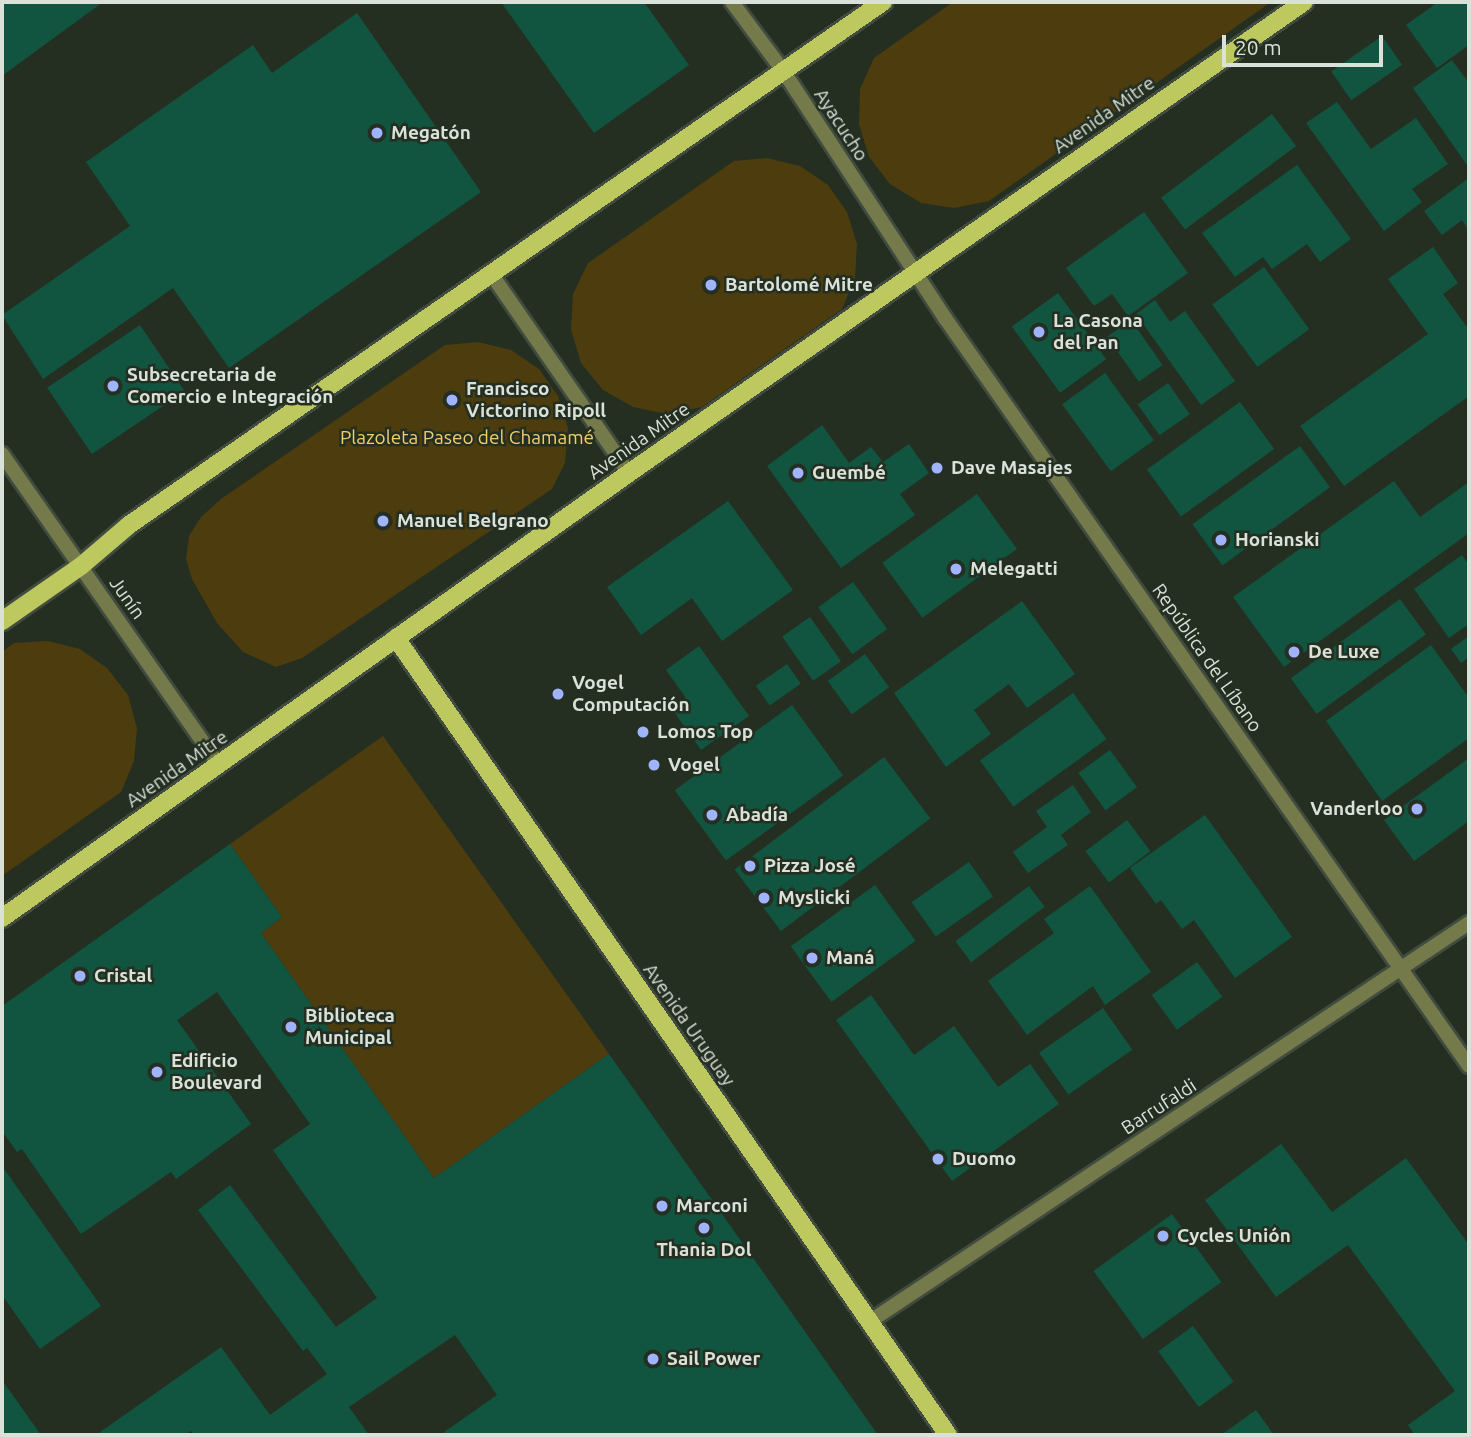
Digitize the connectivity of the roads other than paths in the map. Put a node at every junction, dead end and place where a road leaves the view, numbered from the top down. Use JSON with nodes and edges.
{"nodes":[{"id":1,"x":732,"y":2,"type":"edge"},
{"id":2,"x":883,"y":2,"type":"edge"},
{"id":3,"x":1304,"y":2,"type":"edge"},
{"id":4,"x":784,"y":72,"type":"junction"},
{"id":5,"x":914,"y":273,"type":"junction"},
{"id":6,"x":492,"y":275,"type":"junction"},
{"id":7,"x":2,"y":454,"type":"edge"},
{"id":8,"x":629,"y":473,"type":"junction"},
{"id":9,"x":81,"y":566,"type":"junction"},
{"id":10,"x":2,"y":621,"type":"edge"},
{"id":11,"x":396,"y":638,"type":"junction"},
{"id":12,"x":219,"y":765,"type":"junction"},
{"id":13,"x":2,"y":918,"type":"edge"},
{"id":14,"x":1469,"y":923,"type":"edge"},
{"id":15,"x":1402,"y":970,"type":"junction"},
{"id":16,"x":1469,"y":1066,"type":"edge"},
{"id":17,"x":869,"y":1322,"type":"junction"},
{"id":18,"x":948,"y":1435,"type":"edge"}],
"edges":[{"from":1,"to":4,"type":"street","name":"Ayacucho"},
{"from":2,"to":4,"type":"main road"},
{"from":3,"to":5,"type":"main road","name":"Avenida Mitre"},
{"from":4,"to":5,"type":"street","name":"Ayacucho"},
{"from":4,"to":6,"type":"main road"},
{"from":5,"to":8,"type":"main road","name":"Avenida Mitre"},
{"from":5,"to":15,"type":"street","name":"República del Líbano"},
{"from":6,"to":8,"type":"street"},
{"from":6,"to":9,"type":"main road"},
{"from":7,"to":9,"type":"street","name":"Junín"},
{"from":8,"to":11,"type":"main road","name":"Avenida Mitre"},
{"from":9,"to":10,"type":"main road"},
{"from":9,"to":12,"type":"street","name":"Junín"},
{"from":11,"to":12,"type":"main road","name":"Avenida Mitre"},
{"from":11,"to":17,"type":"main road","name":"Avenida Uruguay"},
{"from":12,"to":13,"type":"main road","name":"Avenida Mitre"},
{"from":14,"to":15,"type":"street","name":"Barrufaldi"},
{"from":15,"to":16,"type":"street","name":"República del Líbano"},
{"from":15,"to":17,"type":"street","name":"Barrufaldi"},
{"from":17,"to":18,"type":"main road","name":"Avenida Uruguay"}]}
